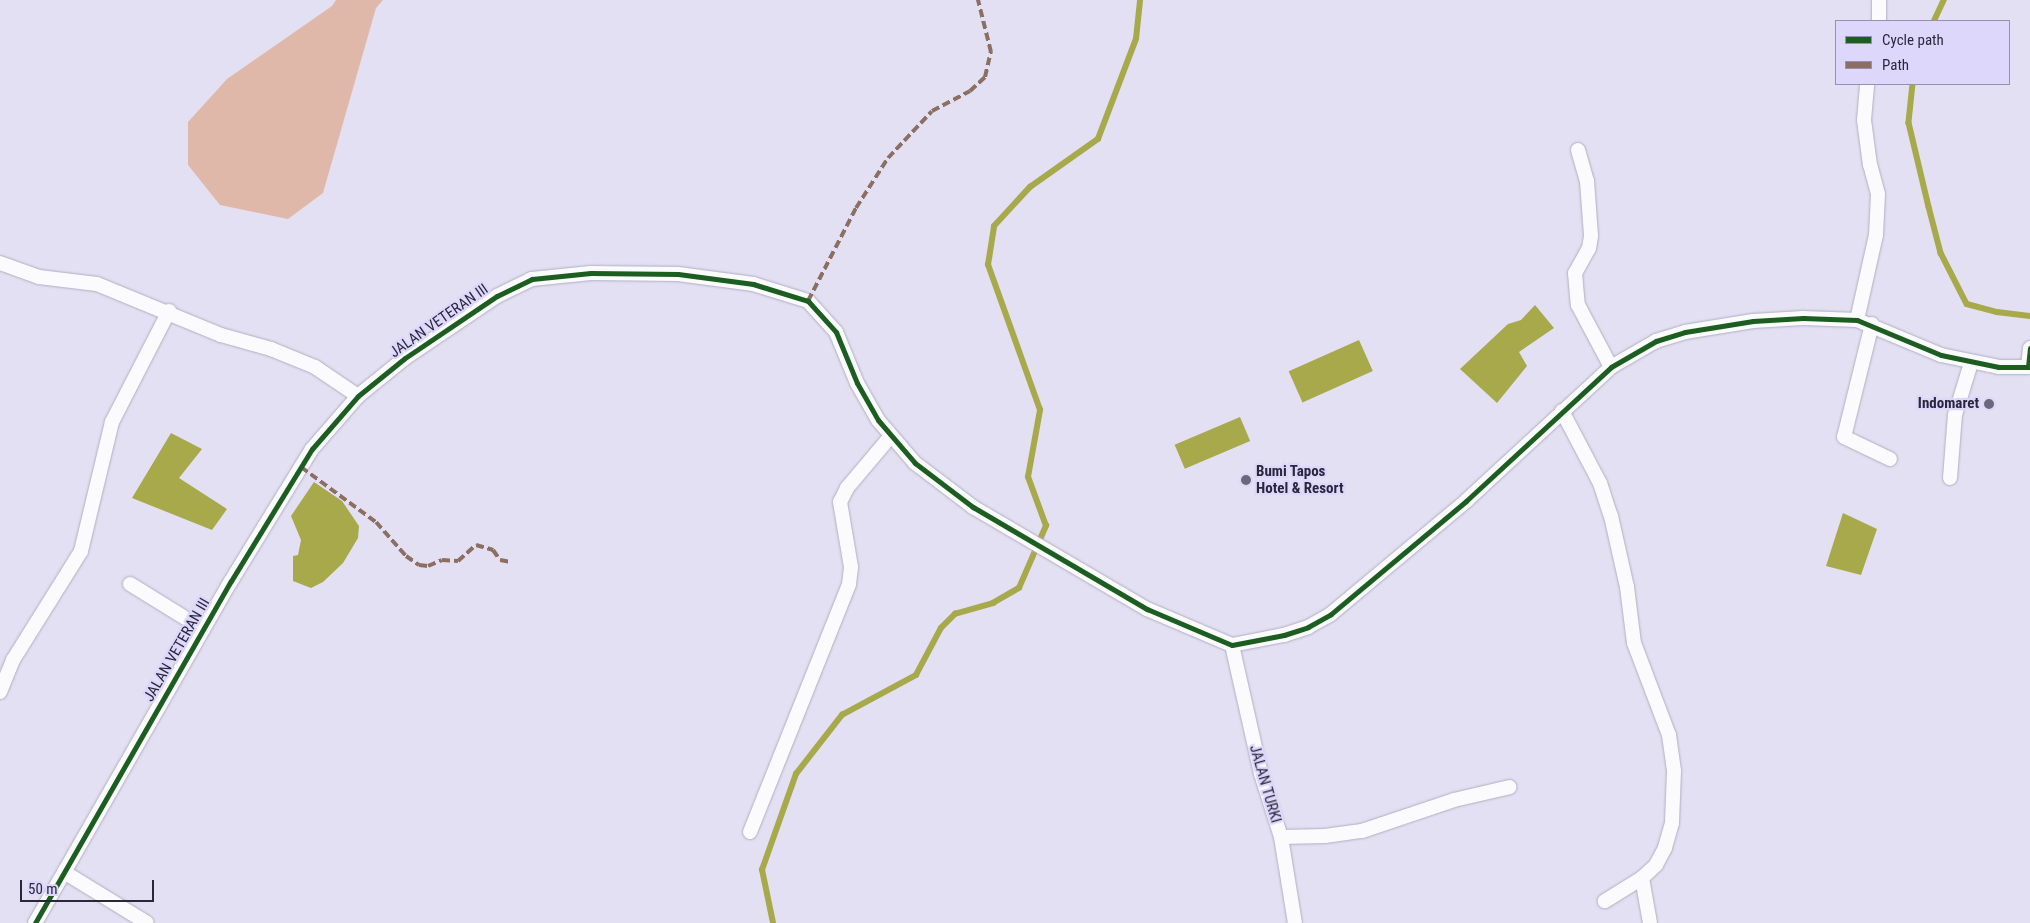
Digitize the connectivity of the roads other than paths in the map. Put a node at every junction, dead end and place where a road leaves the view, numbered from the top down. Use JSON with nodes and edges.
{"nodes":[{"id":1,"x":1878,"y":0,"type":"edge"},
{"id":2,"x":1879,"y":20,"type":"edge"},
{"id":3,"x":1867,"y":85,"type":"edge"},
{"id":4,"x":1578,"y":150,"type":"dead end"},
{"id":5,"x":0,"y":263,"type":"edge"},
{"id":6,"x":169,"y":311,"type":"junction"},
{"id":7,"x":1857,"y":320,"type":"junction"},
{"id":8,"x":1872,"y":324,"type":"junction"},
{"id":9,"x":2030,"y":348,"type":"edge"},
{"id":10,"x":1971,"y":363,"type":"junction"},
{"id":11,"x":1611,"y":367,"type":"junction"},
{"id":12,"x":2029,"y":371,"type":"edge"},
{"id":13,"x":358,"y":396,"type":"junction"},
{"id":14,"x":1562,"y":411,"type":"junction"},
{"id":15,"x":890,"y":437,"type":"junction"},
{"id":16,"x":1890,"y":459,"type":"dead end"},
{"id":17,"x":1950,"y":478,"type":"dead end"},
{"id":18,"x":130,"y":584,"type":"dead end"},
{"id":19,"x":203,"y":629,"type":"junction"},
{"id":20,"x":1232,"y":645,"type":"junction"},
{"id":21,"x":0,"y":692,"type":"edge"},
{"id":22,"x":1510,"y":787,"type":"dead end"},
{"id":23,"x":750,"y":832,"type":"dead end"},
{"id":24,"x":1280,"y":837,"type":"junction"},
{"id":25,"x":64,"y":872,"type":"junction"},
{"id":26,"x":1642,"y":878,"type":"junction"},
{"id":27,"x":1605,"y":901,"type":"dead end"},
{"id":28,"x":35,"y":923,"type":"edge"},
{"id":29,"x":147,"y":923,"type":"edge"},
{"id":30,"x":1295,"y":923,"type":"edge"},
{"id":31,"x":1650,"y":923,"type":"edge"}],
"edges":[{"from":1,"to":2,"type":"street"},
{"from":3,"to":7,"type":"street"},
{"from":4,"to":11,"type":"street"},
{"from":5,"to":6,"type":"street"},
{"from":6,"to":13,"type":"street"},
{"from":6,"to":21,"type":"street"},
{"from":7,"to":8,"type":"street"},
{"from":7,"to":11,"type":"street"},
{"from":8,"to":10,"type":"street"},
{"from":8,"to":16,"type":"street"},
{"from":9,"to":12,"type":"street"},
{"from":10,"to":12,"type":"street"},
{"from":10,"to":17,"type":"street"},
{"from":11,"to":14,"type":"street"},
{"from":13,"to":15,"type":"street","name":"JALAN VETERAN III"},
{"from":13,"to":19,"type":"street","name":"JALAN VETERAN III"},
{"from":14,"to":20,"type":"street"},
{"from":14,"to":26,"type":"street"},
{"from":15,"to":20,"type":"street","name":"JALAN VETERAN III"},
{"from":15,"to":23,"type":"street"},
{"from":18,"to":19,"type":"street"},
{"from":19,"to":25,"type":"street","name":"JALAN VETERAN III"},
{"from":20,"to":24,"type":"street","name":"JALAN TURKI"},
{"from":22,"to":24,"type":"street"},
{"from":24,"to":30,"type":"street","name":"JALAN TURKI"},
{"from":25,"to":28,"type":"street","name":"JALAN VETERAN III"},
{"from":25,"to":29,"type":"street"},
{"from":26,"to":27,"type":"street"},
{"from":26,"to":31,"type":"street"}]}
